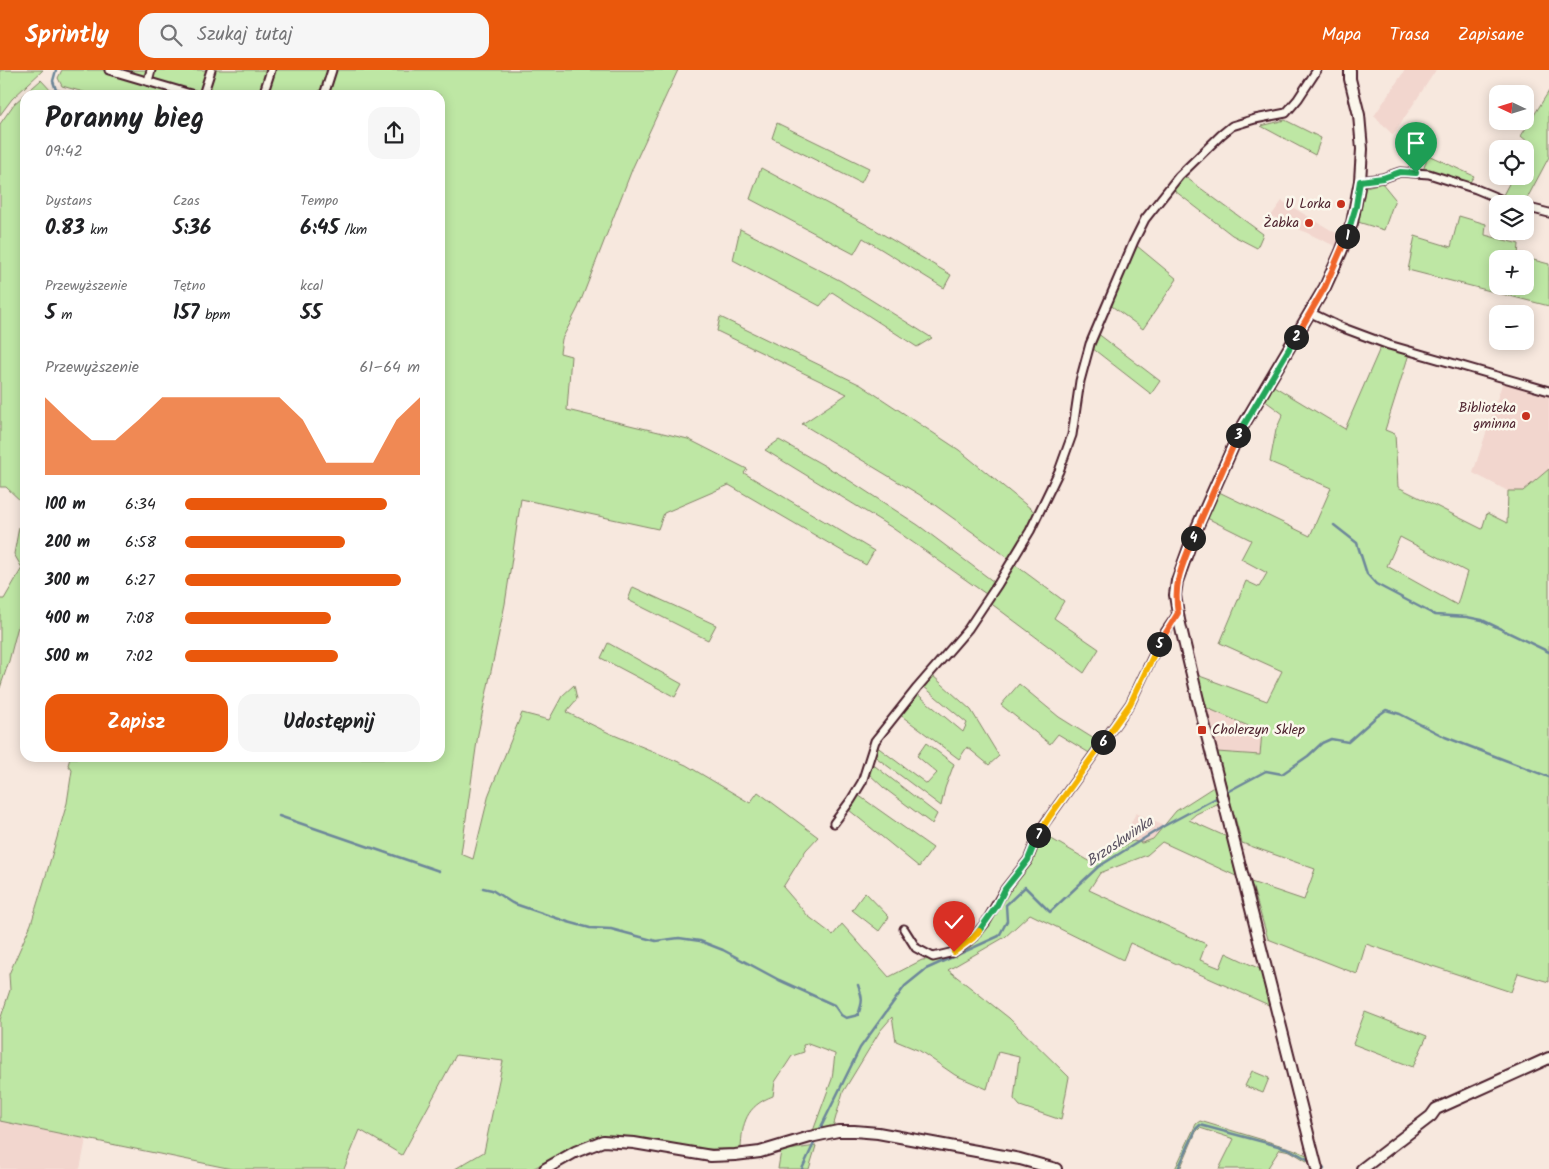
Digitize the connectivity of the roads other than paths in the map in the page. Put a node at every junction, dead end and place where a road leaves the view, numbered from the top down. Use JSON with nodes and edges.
{"nodes":[{"id":1,"x":109,"y":70,"type":"edge"},
{"id":2,"x":151,"y":70,"type":"edge"},
{"id":3,"x":211,"y":70,"type":"edge"},
{"id":4,"x":271,"y":70,"type":"edge"},
{"id":5,"x":332,"y":70,"type":"edge"},
{"id":6,"x":1317,"y":70,"type":"edge"},
{"id":7,"x":1350,"y":70,"type":"edge"},
{"id":8,"x":148,"y":81,"type":"junction"},
{"id":9,"x":178,"y":90,"type":"edge"},
{"id":10,"x":205,"y":90,"type":"edge"},
{"id":11,"x":265,"y":90,"type":"edge"},
{"id":12,"x":326,"y":90,"type":"edge"},
{"id":13,"x":1360,"y":181,"type":"junction"},
{"id":14,"x":1492,"y":195,"type":"edge"},
{"id":15,"x":1534,"y":210,"type":"edge"},
{"id":16,"x":1549,"y":214,"type":"edge"},
{"id":17,"x":1311,"y":313,"type":"junction"},
{"id":18,"x":1549,"y":390,"type":"edge"},
{"id":19,"x":1178,"y":613,"type":"junction"},
{"id":20,"x":834,"y":822,"type":"dead end"},
{"id":21,"x":904,"y":929,"type":"dead end"},
{"id":22,"x":1549,"y":1058,"type":"edge"},
{"id":23,"x":545,"y":1169,"type":"edge"},
{"id":24,"x":1056,"y":1169,"type":"edge"},
{"id":25,"x":1317,"y":1169,"type":"edge"},
{"id":26,"x":1362,"y":1169,"type":"edge"}],
"edges":[{"from":1,"to":8,"type":"street"},
{"from":2,"to":8,"type":"street"},
{"from":3,"to":10,"type":"street"},
{"from":4,"to":11,"type":"street"},
{"from":5,"to":12,"type":"street"},
{"from":6,"to":20,"type":"street"},
{"from":7,"to":13,"type":"street"},
{"from":8,"to":9,"type":"street"},
{"from":13,"to":14,"type":"street"},
{"from":13,"to":17,"type":"street"},
{"from":15,"to":16,"type":"street"},
{"from":17,"to":18,"type":"street"},
{"from":17,"to":19,"type":"street"},
{"from":19,"to":21,"type":"street"},
{"from":19,"to":25,"type":"street"},
{"from":22,"to":26,"type":"street"},
{"from":23,"to":24,"type":"street"}]}
